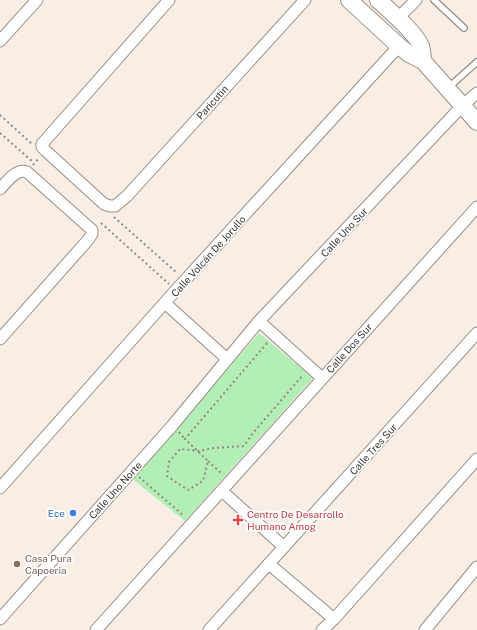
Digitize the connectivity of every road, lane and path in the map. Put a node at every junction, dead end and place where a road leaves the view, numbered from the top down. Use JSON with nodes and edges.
{"nodes":[{"id":1,"x":37,"y":0,"type":"edge"},
{"id":2,"x":169,"y":0,"type":"edge"},
{"id":3,"x":305,"y":0,"type":"edge"},
{"id":4,"x":349,"y":0,"type":"edge"},
{"id":5,"x":378,"y":0,"type":"edge"},
{"id":6,"x":416,"y":0,"type":"edge"},
{"id":7,"x":434,"y":0,"type":"edge"},
{"id":8,"x":398,"y":18,"type":"junction"},
{"id":9,"x":464,"y":28,"type":"dead end"},
{"id":10,"x":0,"y":41,"type":"edge"},
{"id":11,"x":399,"y":46,"type":"junction"},
{"id":12,"x":424,"y":61,"type":"junction"},
{"id":13,"x":477,"y":62,"type":"edge"},
{"id":14,"x":447,"y":89,"type":"junction"},
{"id":15,"x":477,"y":93,"type":"edge"},
{"id":16,"x":462,"y":106,"type":"junction"},
{"id":17,"x":477,"y":122,"type":"edge"},
{"id":18,"x":44,"y":149,"type":"junction"},
{"id":19,"x":27,"y":172,"type":"junction"},
{"id":20,"x":0,"y":189,"type":"edge"},
{"id":21,"x":477,"y":207,"type":"edge"},
{"id":22,"x":164,"y":303,"type":"junction"},
{"id":23,"x":259,"y":321,"type":"junction"},
{"id":24,"x":477,"y":333,"type":"edge"},
{"id":25,"x":274,"y":334,"type":"junction"},
{"id":26,"x":0,"y":339,"type":"edge"},
{"id":27,"x":227,"y":359,"type":"junction"},
{"id":28,"x":310,"y":367,"type":"junction"},
{"id":29,"x":322,"y":378,"type":"junction"},
{"id":30,"x":199,"y":451,"type":"junction"},
{"id":31,"x":477,"y":459,"type":"edge"},
{"id":32,"x":208,"y":461,"type":"junction"},
{"id":33,"x":132,"y":471,"type":"junction"},
{"id":34,"x":230,"y":481,"type":"junction"},
{"id":35,"x":0,"y":488,"type":"edge"},
{"id":36,"x":222,"y":491,"type":"junction"},
{"id":37,"x":192,"y":524,"type":"junction"},
{"id":38,"x":284,"y":547,"type":"junction"},
{"id":39,"x":269,"y":564,"type":"junction"},
{"id":40,"x":477,"y":567,"type":"edge"},
{"id":41,"x":0,"y":619,"type":"edge"},
{"id":42,"x":334,"y":619,"type":"junction"},
{"id":43,"x":96,"y":630,"type":"edge"},
{"id":44,"x":209,"y":630,"type":"edge"},
{"id":45,"x":322,"y":630,"type":"edge"},
{"id":46,"x":425,"y":630,"type":"edge"}],
"edges":[{"from":1,"to":10,"type":"street"},
{"from":2,"to":18,"type":"street"},
{"from":3,"to":18,"type":"street","name":"Paricutin"},
{"from":4,"to":11,"type":"main road"},
{"from":5,"to":8,"type":"main road"},
{"from":6,"to":8,"type":"street"},
{"from":7,"to":9,"type":"lane"},
{"from":8,"to":12,"type":"main road"},
{"from":11,"to":12,"type":"main road"},
{"from":11,"to":22,"type":"street","name":"Calle Volcán De Jorullo"},
{"from":12,"to":14,"type":"main road"},
{"from":13,"to":14,"type":"lane"},
{"from":14,"to":16,"type":"main road"},
{"from":15,"to":16,"type":"street","name":"Calle Uno Sur"},
{"from":16,"to":17,"type":"main road"},
{"from":16,"to":23,"type":"street","name":"Calle Uno Sur"},
{"from":18,"to":19,"type":"path"},
{"from":19,"to":20,"type":"street"},
{"from":19,"to":26,"type":"street"},
{"from":21,"to":29,"type":"street","name":"Calle Dos Sur"},
{"from":22,"to":27,"type":"street"},
{"from":22,"to":35,"type":"street","name":"Calle Volcán De Jorullo"},
{"from":23,"to":25,"type":"street"},
{"from":23,"to":27,"type":"street","name":"Calle Uno Sur"},
{"from":24,"to":38,"type":"street","name":"Calle Tres Sur"},
{"from":25,"to":28,"type":"street"},
{"from":25,"to":30,"type":"path"},
{"from":27,"to":33,"type":"street","name":"Calle Uno Norte"},
{"from":28,"to":29,"type":"street"},
{"from":28,"to":30,"type":"path"},
{"from":29,"to":34,"type":"street","name":"Calle Dos Sur"},
{"from":30,"to":32,"type":"path"},
{"from":30,"to":32,"type":"path"},
{"from":31,"to":42,"type":"street"},
{"from":32,"to":34,"type":"path"},
{"from":33,"to":37,"type":"path"},
{"from":33,"to":41,"type":"street","name":"Calle Uno Norte"},
{"from":34,"to":36,"type":"street","name":"Calle Dos Sur"},
{"from":36,"to":37,"type":"street","name":"Calle Dos Sur"},
{"from":36,"to":38,"type":"street"},
{"from":37,"to":43,"type":"street","name":"Calle Dos Sur"},
{"from":38,"to":39,"type":"street","name":"Calle Tres Sur"},
{"from":39,"to":42,"type":"street"},
{"from":39,"to":44,"type":"street","name":"Calle Tres Sur"},
{"from":40,"to":46,"type":"street"},
{"from":42,"to":45,"type":"street"}]}
